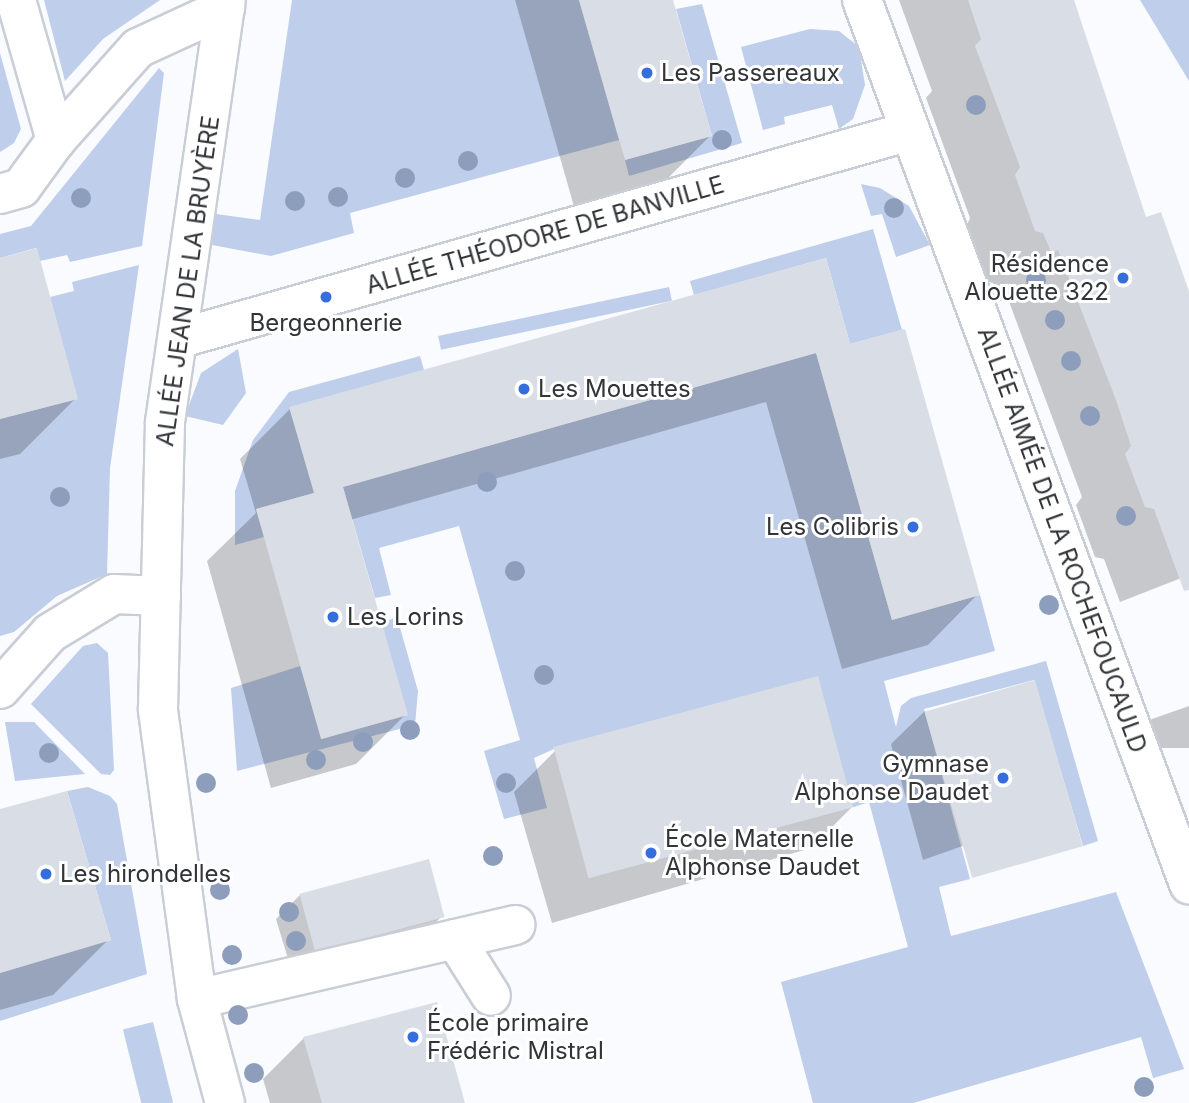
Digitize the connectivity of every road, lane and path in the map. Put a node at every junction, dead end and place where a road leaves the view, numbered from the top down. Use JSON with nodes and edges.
{"nodes":[{"id":1,"x":16,"y":0,"type":"edge"},
{"id":2,"x":862,"y":0,"type":"edge"},
{"id":3,"x":225,"y":4,"type":"edge"},
{"id":4,"x":910,"y":131,"type":"junction"},
{"id":5,"x":56,"y":139,"type":"junction"},
{"id":6,"x":0,"y":194,"type":"edge"},
{"id":7,"x":181,"y":338,"type":"junction"},
{"id":8,"x":161,"y":596,"type":"junction"},
{"id":9,"x":1,"y":686,"type":"edge"},
{"id":10,"x":1189,"y":884,"type":"edge"},
{"id":11,"x":516,"y":925,"type":"dead end"},
{"id":12,"x":455,"y":939,"type":"junction"},
{"id":13,"x":491,"y":996,"type":"dead end"},
{"id":14,"x":197,"y":999,"type":"junction"},
{"id":15,"x":225,"y":1103,"type":"edge"}],
"edges":[{"from":1,"to":5,"type":"street"},
{"from":2,"to":4,"type":"street","name":"ALLÉE AIMÉE DE LA ROCHEFOUCAULD"},
{"from":3,"to":5,"type":"street"},
{"from":3,"to":7,"type":"street","name":"ALLÉE JEAN DE LA BRUYÈRE"},
{"from":4,"to":7,"type":"street","name":"ALLÉE THÉODORE DE BANVILLE"},
{"from":4,"to":10,"type":"street","name":"ALLÉE AIMÉE DE LA ROCHEFOUCAULD"},
{"from":5,"to":6,"type":"street"},
{"from":7,"to":8,"type":"street","name":"ALLÉE JEAN DE LA BRUYÈRE"},
{"from":8,"to":9,"type":"street"},
{"from":8,"to":14,"type":"street","name":"ALLÉE JEAN DE LA BRUYÈRE"},
{"from":11,"to":12,"type":"street"},
{"from":12,"to":13,"type":"street"},
{"from":12,"to":14,"type":"street"},
{"from":14,"to":15,"type":"street","name":"ALLÉE JEAN DE LA BRUYÈRE"}]}
